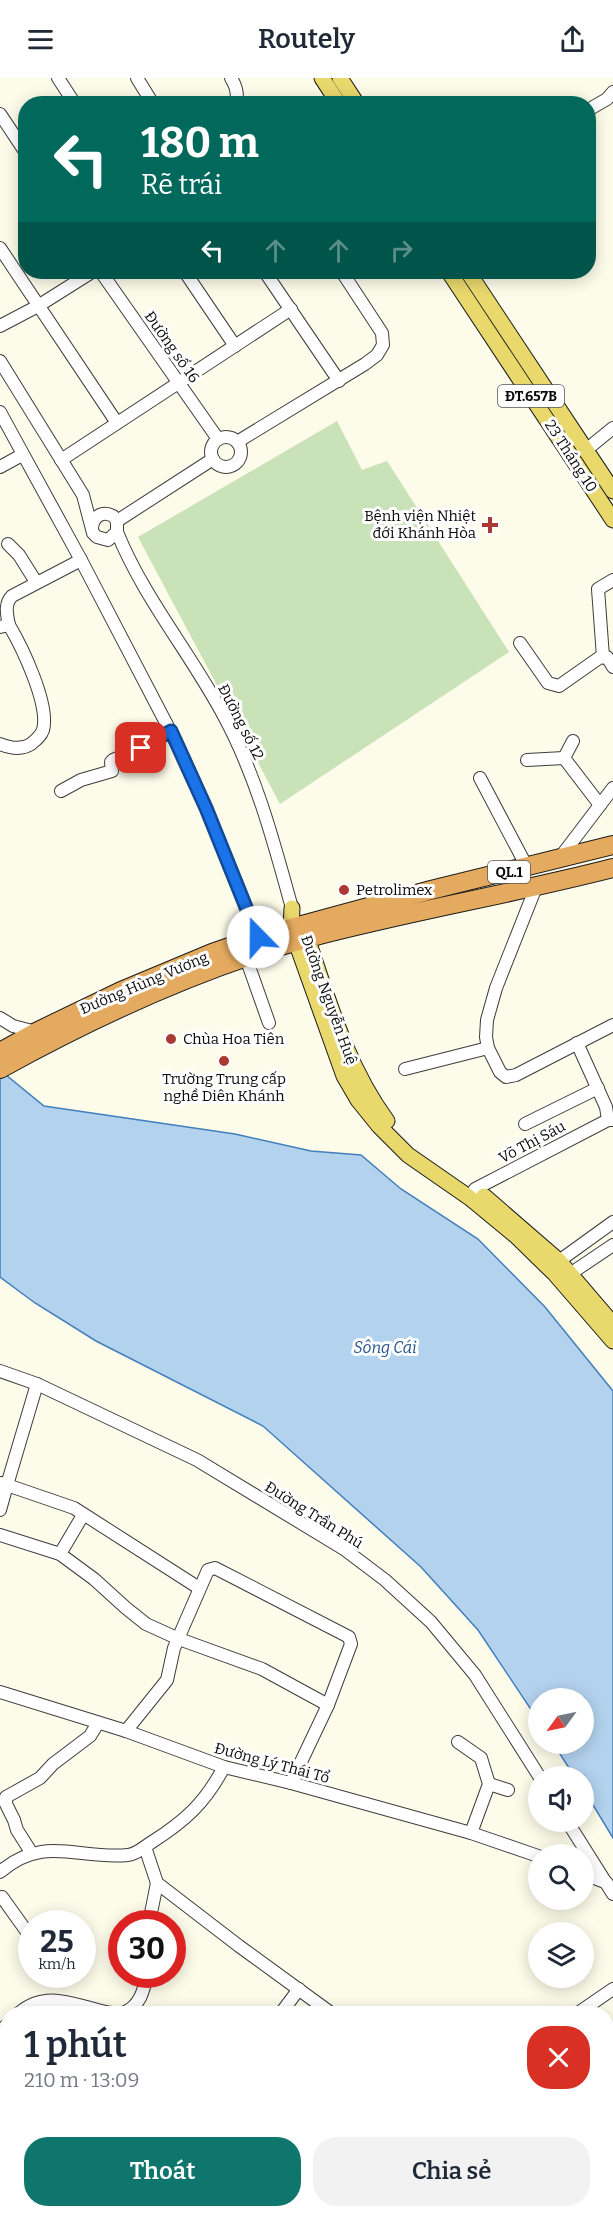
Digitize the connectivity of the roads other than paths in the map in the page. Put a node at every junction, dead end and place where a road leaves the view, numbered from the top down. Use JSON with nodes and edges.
{"nodes":[{"id":1,"x":58,"y":78,"type":"edge"},
{"id":2,"x":137,"y":78,"type":"edge"},
{"id":3,"x":231,"y":78,"type":"edge"},
{"id":4,"x":322,"y":78,"type":"edge"},
{"id":5,"x":340,"y":78,"type":"edge"},
{"id":6,"x":613,"y":92,"type":"edge"},
{"id":7,"x":70,"y":96,"type":"edge"},
{"id":8,"x":148,"y":96,"type":"edge"},
{"id":9,"x":237,"y":96,"type":"edge"},
{"id":10,"x":334,"y":96,"type":"edge"},
{"id":11,"x":352,"y":96,"type":"edge"},
{"id":12,"x":596,"y":105,"type":"edge"},
{"id":13,"x":0,"y":114,"type":"edge"},
{"id":14,"x":18,"y":141,"type":"edge"},
{"id":15,"x":0,"y":248,"type":"edge"},
{"id":16,"x":18,"y":275,"type":"edge"},
{"id":17,"x":20,"y":279,"type":"edge"},
{"id":18,"x":81,"y":279,"type":"edge"},
{"id":19,"x":105,"y":279,"type":"edge"},
{"id":20,"x":189,"y":279,"type":"edge"},
{"id":21,"x":270,"y":279,"type":"edge"},
{"id":22,"x":347,"y":279,"type":"edge"},
{"id":23,"x":454,"y":279,"type":"edge"},
{"id":24,"x":475,"y":279,"type":"edge"},
{"id":25,"x":38,"y":306,"type":"junction"},
{"id":26,"x":291,"y":309,"type":"junction"},
{"id":27,"x":0,"y":326,"type":"edge"},
{"id":28,"x":235,"y":346,"type":"junction"},
{"id":29,"x":0,"y":361,"type":"edge"},
{"id":30,"x":339,"y":381,"type":"junction"},
{"id":31,"x":0,"y":412,"type":"edge"},
{"id":32,"x":117,"y":423,"type":"junction"},
{"id":33,"x":613,"y":428,"type":"edge"},
{"id":34,"x":218,"y":439,"type":"junction"},
{"id":35,"x":237,"y":442,"type":"junction"},
{"id":36,"x":586,"y":450,"type":"junction"},
{"id":37,"x":22,"y":455,"type":"junction"},
{"id":38,"x":213,"y":459,"type":"junction"},
{"id":39,"x":61,"y":460,"type":"junction"},
{"id":40,"x":0,"y":467,"type":"edge"},
{"id":41,"x":613,"y":491,"type":"edge"},
{"id":42,"x":82,"y":495,"type":"junction"},
{"id":43,"x":613,"y":520,"type":"edge"},
{"id":44,"x":114,"y":522,"type":"junction"},
{"id":45,"x":92,"y":527,"type":"junction"},
{"id":46,"x":102,"y":540,"type":"junction"},
{"id":47,"x":8,"y":544,"type":"dead end"},
{"id":48,"x":81,"y":560,"type":"junction"},
{"id":49,"x":130,"y":565,"type":"junction"},
{"id":50,"x":613,"y":580,"type":"edge"},
{"id":51,"x":36,"y":582,"type":"junction"},
{"id":52,"x":5,"y":626,"type":"edge"},
{"id":53,"x":519,"y":643,"type":"dead end"},
{"id":54,"x":603,"y":657,"type":"junction"},
{"id":55,"x":613,"y":667,"type":"edge"},
{"id":56,"x":171,"y":731,"type":"junction"},
{"id":57,"x":573,"y":741,"type":"dead end"},
{"id":58,"x":0,"y":744,"type":"edge"},
{"id":59,"x":564,"y":758,"type":"junction"},
{"id":60,"x":527,"y":760,"type":"dead end"},
{"id":61,"x":480,"y":778,"type":"dead end"},
{"id":62,"x":613,"y":788,"type":"edge"},
{"id":63,"x":61,"y":791,"type":"dead end"},
{"id":64,"x":600,"y":805,"type":"junction"},
{"id":65,"x":613,"y":845,"type":"edge"},
{"id":66,"x":613,"y":857,"type":"edge"},
{"id":67,"x":558,"y":860,"type":"junction"},
{"id":68,"x":527,"y":867,"type":"junction"},
{"id":69,"x":613,"y":868,"type":"edge"},
{"id":70,"x":536,"y":887,"type":"junction"},
{"id":71,"x":406,"y":906,"type":"junction"},
{"id":72,"x":292,"y":908,"type":"joint"},
{"id":73,"x":299,"y":933,"type":"junction"},
{"id":74,"x":261,"y":944,"type":"junction"},
{"id":75,"x":246,"y":958,"type":"junction"},
{"id":76,"x":0,"y":1018,"type":"edge"},
{"id":77,"x":269,"y":1023,"type":"dead end"},
{"id":78,"x":613,"y":1025,"type":"edge"},
{"id":79,"x":31,"y":1040,"type":"junction"},
{"id":80,"x":577,"y":1043,"type":"junction"},
{"id":81,"x":488,"y":1048,"type":"junction"},
{"id":82,"x":0,"y":1052,"type":"edge"},
{"id":83,"x":0,"y":1069,"type":"edge"},
{"id":84,"x":405,"y":1069,"type":"dead end"},
{"id":85,"x":598,"y":1088,"type":"junction"},
{"id":86,"x":611,"y":1120,"type":"edge"},
{"id":87,"x":525,"y":1124,"type":"dead end"},
{"id":88,"x":473,"y":1193,"type":"junction"},
{"id":89,"x":613,"y":1222,"type":"edge"},
{"id":90,"x":613,"y":1245,"type":"edge"},
{"id":91,"x":562,"y":1269,"type":"junction"},
{"id":92,"x":613,"y":1324,"type":"edge"},
{"id":93,"x":613,"y":1341,"type":"edge"},
{"id":94,"x":0,"y":1371,"type":"edge"},
{"id":95,"x":37,"y":1384,"type":"junction"},
{"id":96,"x":3,"y":1484,"type":"edge"},
{"id":97,"x":0,"y":1509,"type":"edge"},
{"id":98,"x":83,"y":1515,"type":"junction"},
{"id":99,"x":0,"y":1534,"type":"edge"},
{"id":100,"x":60,"y":1554,"type":"junction"},
{"id":101,"x":199,"y":1588,"type":"junction"},
{"id":102,"x":179,"y":1639,"type":"junction"},
{"id":103,"x":0,"y":1692,"type":"edge"},
{"id":104,"x":328,"y":1706,"type":"junction"},
{"id":105,"x":98,"y":1724,"type":"junction"},
{"id":106,"x":126,"y":1731,"type":"junction"},
{"id":107,"x":458,"y":1742,"type":"dead end"},
{"id":108,"x":533,"y":1766,"type":"edge"},
{"id":109,"x":224,"y":1767,"type":"junction"},
{"id":110,"x":291,"y":1783,"type":"junction"},
{"id":111,"x":489,"y":1784,"type":"junction"},
{"id":112,"x":508,"y":1790,"type":"dead end"},
{"id":113,"x":574,"y":1832,"type":"edge"},
{"id":114,"x":471,"y":1833,"type":"junction"},
{"id":115,"x":145,"y":1847,"type":"junction"},
{"id":116,"x":32,"y":1852,"type":"junction"},
{"id":117,"x":528,"y":1853,"type":"edge"},
{"id":118,"x":0,"y":1872,"type":"edge"},
{"id":119,"x":594,"y":1879,"type":"edge"},
{"id":120,"x":157,"y":1883,"type":"junction"},
{"id":121,"x":610,"y":1888,"type":"edge"},
{"id":122,"x":1,"y":1895,"type":"edge"},
{"id":123,"x":152,"y":1910,"type":"edge"},
{"id":124,"x":18,"y":1919,"type":"edge"},
{"id":125,"x":144,"y":1988,"type":"edge"},
{"id":126,"x":299,"y":1989,"type":"junction"},
{"id":127,"x":613,"y":1989,"type":"edge"},
{"id":128,"x":29,"y":2006,"type":"edge"},
{"id":129,"x":75,"y":2006,"type":"edge"},
{"id":130,"x":134,"y":2006,"type":"edge"},
{"id":131,"x":286,"y":2006,"type":"edge"},
{"id":132,"x":322,"y":2006,"type":"edge"},
{"id":133,"x":588,"y":2006,"type":"edge"}],
"edges":[{"from":1,"to":7,"type":"street"},
{"from":2,"to":8,"type":"street"},
{"from":3,"to":9,"type":"street"},
{"from":4,"to":10,"type":"main road"},
{"from":5,"to":11,"type":"main road"},
{"from":6,"to":12,"type":"street"},
{"from":13,"to":14,"type":"street"},
{"from":15,"to":16,"type":"street"},
{"from":17,"to":25,"type":"street"},
{"from":18,"to":25,"type":"street"},
{"from":19,"to":34,"type":"street","name":"Đường số 16"},
{"from":20,"to":28,"type":"street"},
{"from":21,"to":26,"type":"street"},
{"from":22,"to":30,"type":"street"},
{"from":23,"to":43,"type":"main road","name":"23 Tháng 10","number":"ĐT.657B"},
{"from":24,"to":36,"type":"main road","name":"23 Tháng 10","number":"ĐT.657B"},
{"from":25,"to":27,"type":"street"},
{"from":25,"to":32,"type":"street"},
{"from":26,"to":28,"type":"street"},
{"from":26,"to":30,"type":"street"},
{"from":28,"to":32,"type":"street"},
{"from":29,"to":39,"type":"street"},
{"from":30,"to":35,"type":"street"},
{"from":31,"to":37,"type":"street"},
{"from":32,"to":39,"type":"street"},
{"from":33,"to":36,"type":"street"},
{"from":34,"to":35,"type":"street"},
{"from":34,"to":38,"type":"street"},
{"from":35,"to":38,"type":"street"},
{"from":36,"to":41,"type":"main road","name":"23 Tháng 10","number":"ĐT.657B"},
{"from":37,"to":40,"type":"street"},
{"from":37,"to":48,"type":"street"},
{"from":38,"to":44,"type":"street"},
{"from":39,"to":42,"type":"street"},
{"from":42,"to":44,"type":"street"},
{"from":42,"to":45,"type":"street"},
{"from":44,"to":45,"type":"street"},
{"from":44,"to":46,"type":"street"},
{"from":44,"to":49,"type":"street","name":"Đường số 12"},
{"from":45,"to":46,"type":"street"},
{"from":46,"to":49,"type":"street","name":"Đường số 12"},
{"from":47,"to":51,"type":"street"},
{"from":48,"to":51,"type":"street"},
{"from":48,"to":56,"type":"street"},
{"from":49,"to":72,"type":"street","name":"Đường số 12"},
{"from":50,"to":54,"type":"street"},
{"from":51,"to":52,"type":"street"},
{"from":52,"to":58,"type":"street"},
{"from":53,"to":54,"type":"street"},
{"from":54,"to":55,"type":"street"},
{"from":56,"to":63,"type":"street"},
{"from":56,"to":74,"type":"street"},
{"from":57,"to":59,"type":"street"},
{"from":59,"to":60,"type":"street"},
{"from":59,"to":64,"type":"street"},
{"from":61,"to":68,"type":"street"},
{"from":62,"to":64,"type":"street"},
{"from":64,"to":67,"type":"street"},
{"from":65,"to":67,"type":"highway","number":"QL.1"},
{"from":66,"to":71,"type":"highway","number":"QL.1"},
{"from":67,"to":68,"type":"highway","number":"QL.1"},
{"from":68,"to":71,"type":"highway","number":"QL.1"},
{"from":69,"to":70,"type":"highway","number":"QL.1"},
{"from":70,"to":71,"type":"highway","number":"QL.1"},
{"from":70,"to":81,"type":"street"},
{"from":71,"to":73,"type":"highway","name":"Đường Hùng Vương","number":"QL.1"},
{"from":72,"to":73,"type":"main road","name":"Đường Nguyễn Huệ"},
{"from":73,"to":74,"type":"highway","name":"Đường Hùng Vương","number":"QL.1"},
{"from":73,"to":88,"type":"main road","name":"Đường Nguyễn Huệ"},
{"from":74,"to":75,"type":"highway","name":"Đường Hùng Vương","number":"QL.1"},
{"from":74,"to":79,"type":"highway","name":"Đường Hùng Vương","number":"QL.1"},
{"from":75,"to":77,"type":"street"},
{"from":75,"to":79,"type":"highway","name":"Đường Hùng Vương","number":"QL.1"},
{"from":76,"to":79,"type":"street"},
{"from":78,"to":80,"type":"street"},
{"from":79,"to":82,"type":"highway","number":"QL.1"},
{"from":79,"to":83,"type":"highway","number":"QL.1"},
{"from":80,"to":81,"type":"street"},
{"from":80,"to":85,"type":"street"},
{"from":81,"to":84,"type":"street"},
{"from":85,"to":86,"type":"street"},
{"from":85,"to":87,"type":"street"},
{"from":86,"to":88,"type":"street","name":"Võ Thị Sáu"},
{"from":88,"to":91,"type":"main road","name":"Đường Nguyễn Huệ"},
{"from":89,"to":91,"type":"street"},
{"from":90,"to":91,"type":"street"},
{"from":91,"to":92,"type":"main road","name":"Đường Nguyễn Huệ"},
{"from":91,"to":93,"type":"main road","name":"Đường Nguyễn Huệ"},
{"from":94,"to":95,"type":"street","name":"Đường Trần Phú"},
{"from":95,"to":96,"type":"street"},
{"from":95,"to":108,"type":"street","name":"Đường Trần Phú"},
{"from":96,"to":97,"type":"street"},
{"from":96,"to":98,"type":"street"},
{"from":98,"to":100,"type":"street"},
{"from":98,"to":101,"type":"street"},
{"from":99,"to":100,"type":"street"},
{"from":100,"to":102,"type":"street"},
{"from":101,"to":102,"type":"street"},
{"from":101,"to":104,"type":"street"},
{"from":102,"to":104,"type":"street"},
{"from":102,"to":106,"type":"street"},
{"from":103,"to":105,"type":"street","name":"Đường Lý Thái Tổ"},
{"from":104,"to":110,"type":"street"},
{"from":105,"to":106,"type":"street","name":"Đường Lý Thái Tổ"},
{"from":105,"to":116,"type":"street"},
{"from":106,"to":109,"type":"street","name":"Đường Lý Thái Tổ"},
{"from":107,"to":111,"type":"street"},
{"from":109,"to":110,"type":"street","name":"Đường Lý Thái Tổ"},
{"from":109,"to":115,"type":"street"},
{"from":110,"to":114,"type":"street","name":"Đường Lý Thái Tổ"},
{"from":111,"to":112,"type":"street"},
{"from":111,"to":114,"type":"street"},
{"from":113,"to":121,"type":"street"},
{"from":114,"to":117,"type":"street","name":"Đường Lý Thái Tổ"},
{"from":115,"to":116,"type":"street"},
{"from":115,"to":120,"type":"street"},
{"from":116,"to":118,"type":"street"},
{"from":119,"to":121,"type":"street"},
{"from":120,"to":123,"type":"street"},
{"from":120,"to":126,"type":"street"},
{"from":122,"to":124,"type":"street"},
{"from":125,"to":130,"type":"street"},
{"from":126,"to":131,"type":"street"},
{"from":126,"to":132,"type":"street"},
{"from":127,"to":133,"type":"street"},
{"from":128,"to":129,"type":"street"}]}
